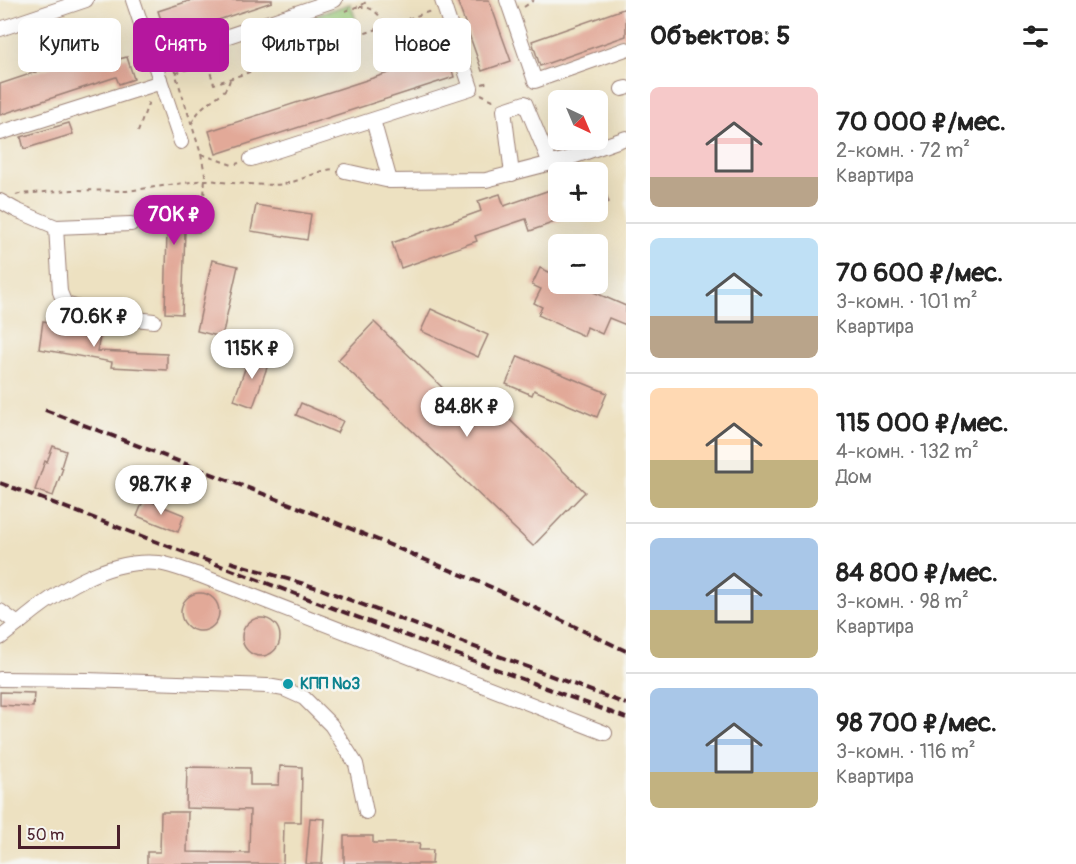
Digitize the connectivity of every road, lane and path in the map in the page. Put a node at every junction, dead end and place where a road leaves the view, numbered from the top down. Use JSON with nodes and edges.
{"nodes":[{"id":1,"x":86,"y":0,"type":"edge"},
{"id":2,"x":134,"y":0,"type":"edge"},
{"id":3,"x":369,"y":0,"type":"edge"},
{"id":4,"x":507,"y":0,"type":"edge"},
{"id":5,"x":443,"y":3,"type":"edge"},
{"id":6,"x":336,"y":7,"type":"edge"},
{"id":7,"x":353,"y":8,"type":"junction"},
{"id":8,"x":140,"y":18,"type":"edge"},
{"id":9,"x":382,"y":18,"type":"edge"},
{"id":10,"x":406,"y":18,"type":"edge"},
{"id":11,"x":0,"y":29,"type":"edge"},
{"id":12,"x":229,"y":37,"type":"edge"},
{"id":13,"x":626,"y":49,"type":"edge"},
{"id":14,"x":156,"y":72,"type":"edge"},
{"id":15,"x":175,"y":72,"type":"edge"},
{"id":16,"x":210,"y":72,"type":"edge"},
{"id":17,"x":251,"y":72,"type":"edge"},
{"id":18,"x":230,"y":79,"type":"junction"},
{"id":19,"x":157,"y":81,"type":"junction"},
{"id":20,"x":471,"y":88,"type":"junction"},
{"id":21,"x":501,"y":97,"type":"dead end"},
{"id":22,"x":373,"y":120,"type":"junction"},
{"id":23,"x":191,"y":123,"type":"junction"},
{"id":24,"x":138,"y":132,"type":"dead end"},
{"id":25,"x":0,"y":133,"type":"edge"},
{"id":26,"x":626,"y":138,"type":"edge"},
{"id":27,"x":181,"y":142,"type":"dead end"},
{"id":28,"x":201,"y":154,"type":"junction"},
{"id":29,"x":251,"y":159,"type":"joint"},
{"id":30,"x":549,"y":162,"type":"edge"},
{"id":31,"x":557,"y":162,"type":"edge"},
{"id":32,"x":548,"y":165,"type":"edge"},
{"id":33,"x":345,"y":171,"type":"joint"},
{"id":34,"x":512,"y":174,"type":"junction"},
{"id":35,"x":205,"y":180,"type":"junction"},
{"id":36,"x":390,"y":180,"type":"junction"},
{"id":37,"x":204,"y":200,"type":"dead end"},
{"id":38,"x":2,"y":202,"type":"edge"},
{"id":39,"x":131,"y":224,"type":"dead end"},
{"id":40,"x":56,"y":227,"type":"junction"},
{"id":41,"x":154,"y":321,"type":"dead end"},
{"id":42,"x":0,"y":611,"type":"edge"},
{"id":43,"x":0,"y":619,"type":"edge"},
{"id":44,"x":7,"y":630,"type":"edge"},
{"id":45,"x":0,"y":679,"type":"edge"},
{"id":46,"x":605,"y":733,"type":"dead end"},
{"id":47,"x":366,"y":812,"type":"dead end"}],
"edges":[{"from":1,"to":11,"type":"street"},
{"from":2,"to":8,"type":"street"},
{"from":3,"to":7,"type":"path"},
{"from":4,"to":13,"type":"street"},
{"from":5,"to":10,"type":"path"},
{"from":5,"to":20,"type":"street"},
{"from":6,"to":7,"type":"path"},
{"from":6,"to":12,"type":"street"},
{"from":7,"to":9,"type":"path"},
{"from":14,"to":19,"type":"street"},
{"from":15,"to":23,"type":"path"},
{"from":16,"to":18,"type":"path"},
{"from":17,"to":18,"type":"path"},
{"from":18,"to":23,"type":"path"},
{"from":19,"to":24,"type":"path"},
{"from":19,"to":25,"type":"street"},
{"from":19,"to":27,"type":"street"},
{"from":20,"to":21,"type":"path"},
{"from":20,"to":22,"type":"street"},
{"from":22,"to":29,"type":"street"},
{"from":22,"to":36,"type":"street"},
{"from":23,"to":28,"type":"path"},
{"from":26,"to":31,"type":"street"},
{"from":28,"to":29,"type":"path"},
{"from":28,"to":35,"type":"path"},
{"from":30,"to":34,"type":"street"},
{"from":32,"to":34,"type":"street"},
{"from":33,"to":35,"type":"path"},
{"from":33,"to":36,"type":"street"},
{"from":34,"to":36,"type":"street"},
{"from":35,"to":37,"type":"path"},
{"from":35,"to":38,"type":"path"},
{"from":38,"to":40,"type":"street"},
{"from":39,"to":40,"type":"street"},
{"from":40,"to":41,"type":"street"},
{"from":42,"to":44,"type":"street"},
{"from":43,"to":44,"type":"street"},
{"from":44,"to":46,"type":"street"},
{"from":45,"to":47,"type":"street"}]}
